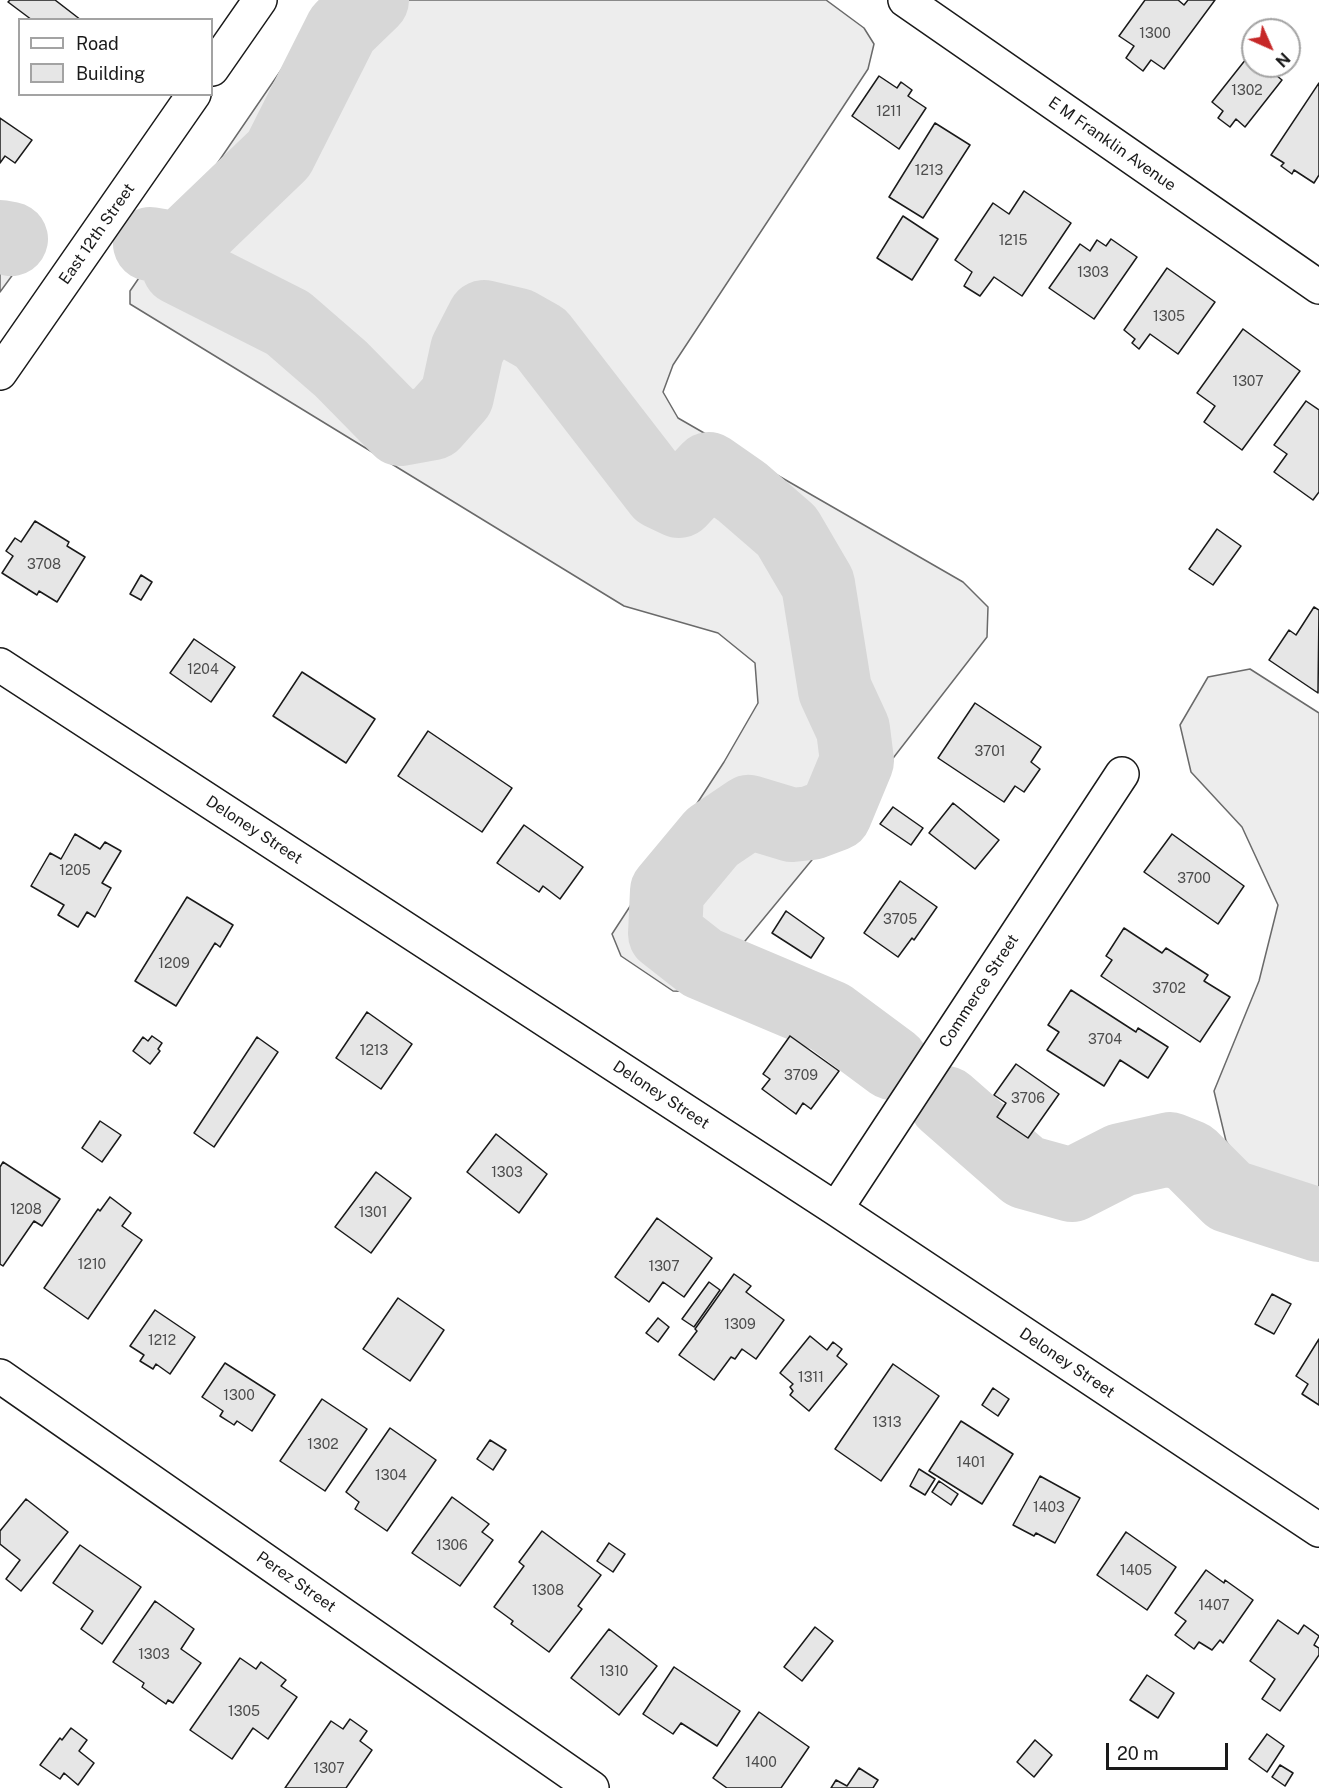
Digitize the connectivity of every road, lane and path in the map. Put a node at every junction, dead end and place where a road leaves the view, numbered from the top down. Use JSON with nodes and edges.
{"nodes":[{"id":1,"x":260,"y":0,"type":"edge"},
{"id":2,"x":905,"y":0,"type":"edge"},
{"id":3,"x":213,"y":68,"type":"edge"},
{"id":4,"x":193,"y":96,"type":"edge"},
{"id":5,"x":1319,"y":287,"type":"edge"},
{"id":6,"x":0,"y":373,"type":"edge"},
{"id":7,"x":0,"y":665,"type":"edge"},
{"id":8,"x":1122,"y":774,"type":"dead end"},
{"id":9,"x":836,"y":1209,"type":"junction"},
{"id":10,"x":0,"y":1376,"type":"edge"},
{"id":11,"x":1319,"y":1530,"type":"edge"},
{"id":12,"x":592,"y":1788,"type":"edge"}],
"edges":[{"from":1,"to":3,"type":"street"},
{"from":2,"to":5,"type":"street","name":"E M Franklin Avenue"},
{"from":4,"to":6,"type":"street","name":"East 12th Street"},
{"from":7,"to":9,"type":"street","name":"Deloney Street"},
{"from":8,"to":9,"type":"street","name":"Commerce Street"},
{"from":9,"to":11,"type":"street","name":"Deloney Street"},
{"from":10,"to":12,"type":"street","name":"Perez Street"}]}
